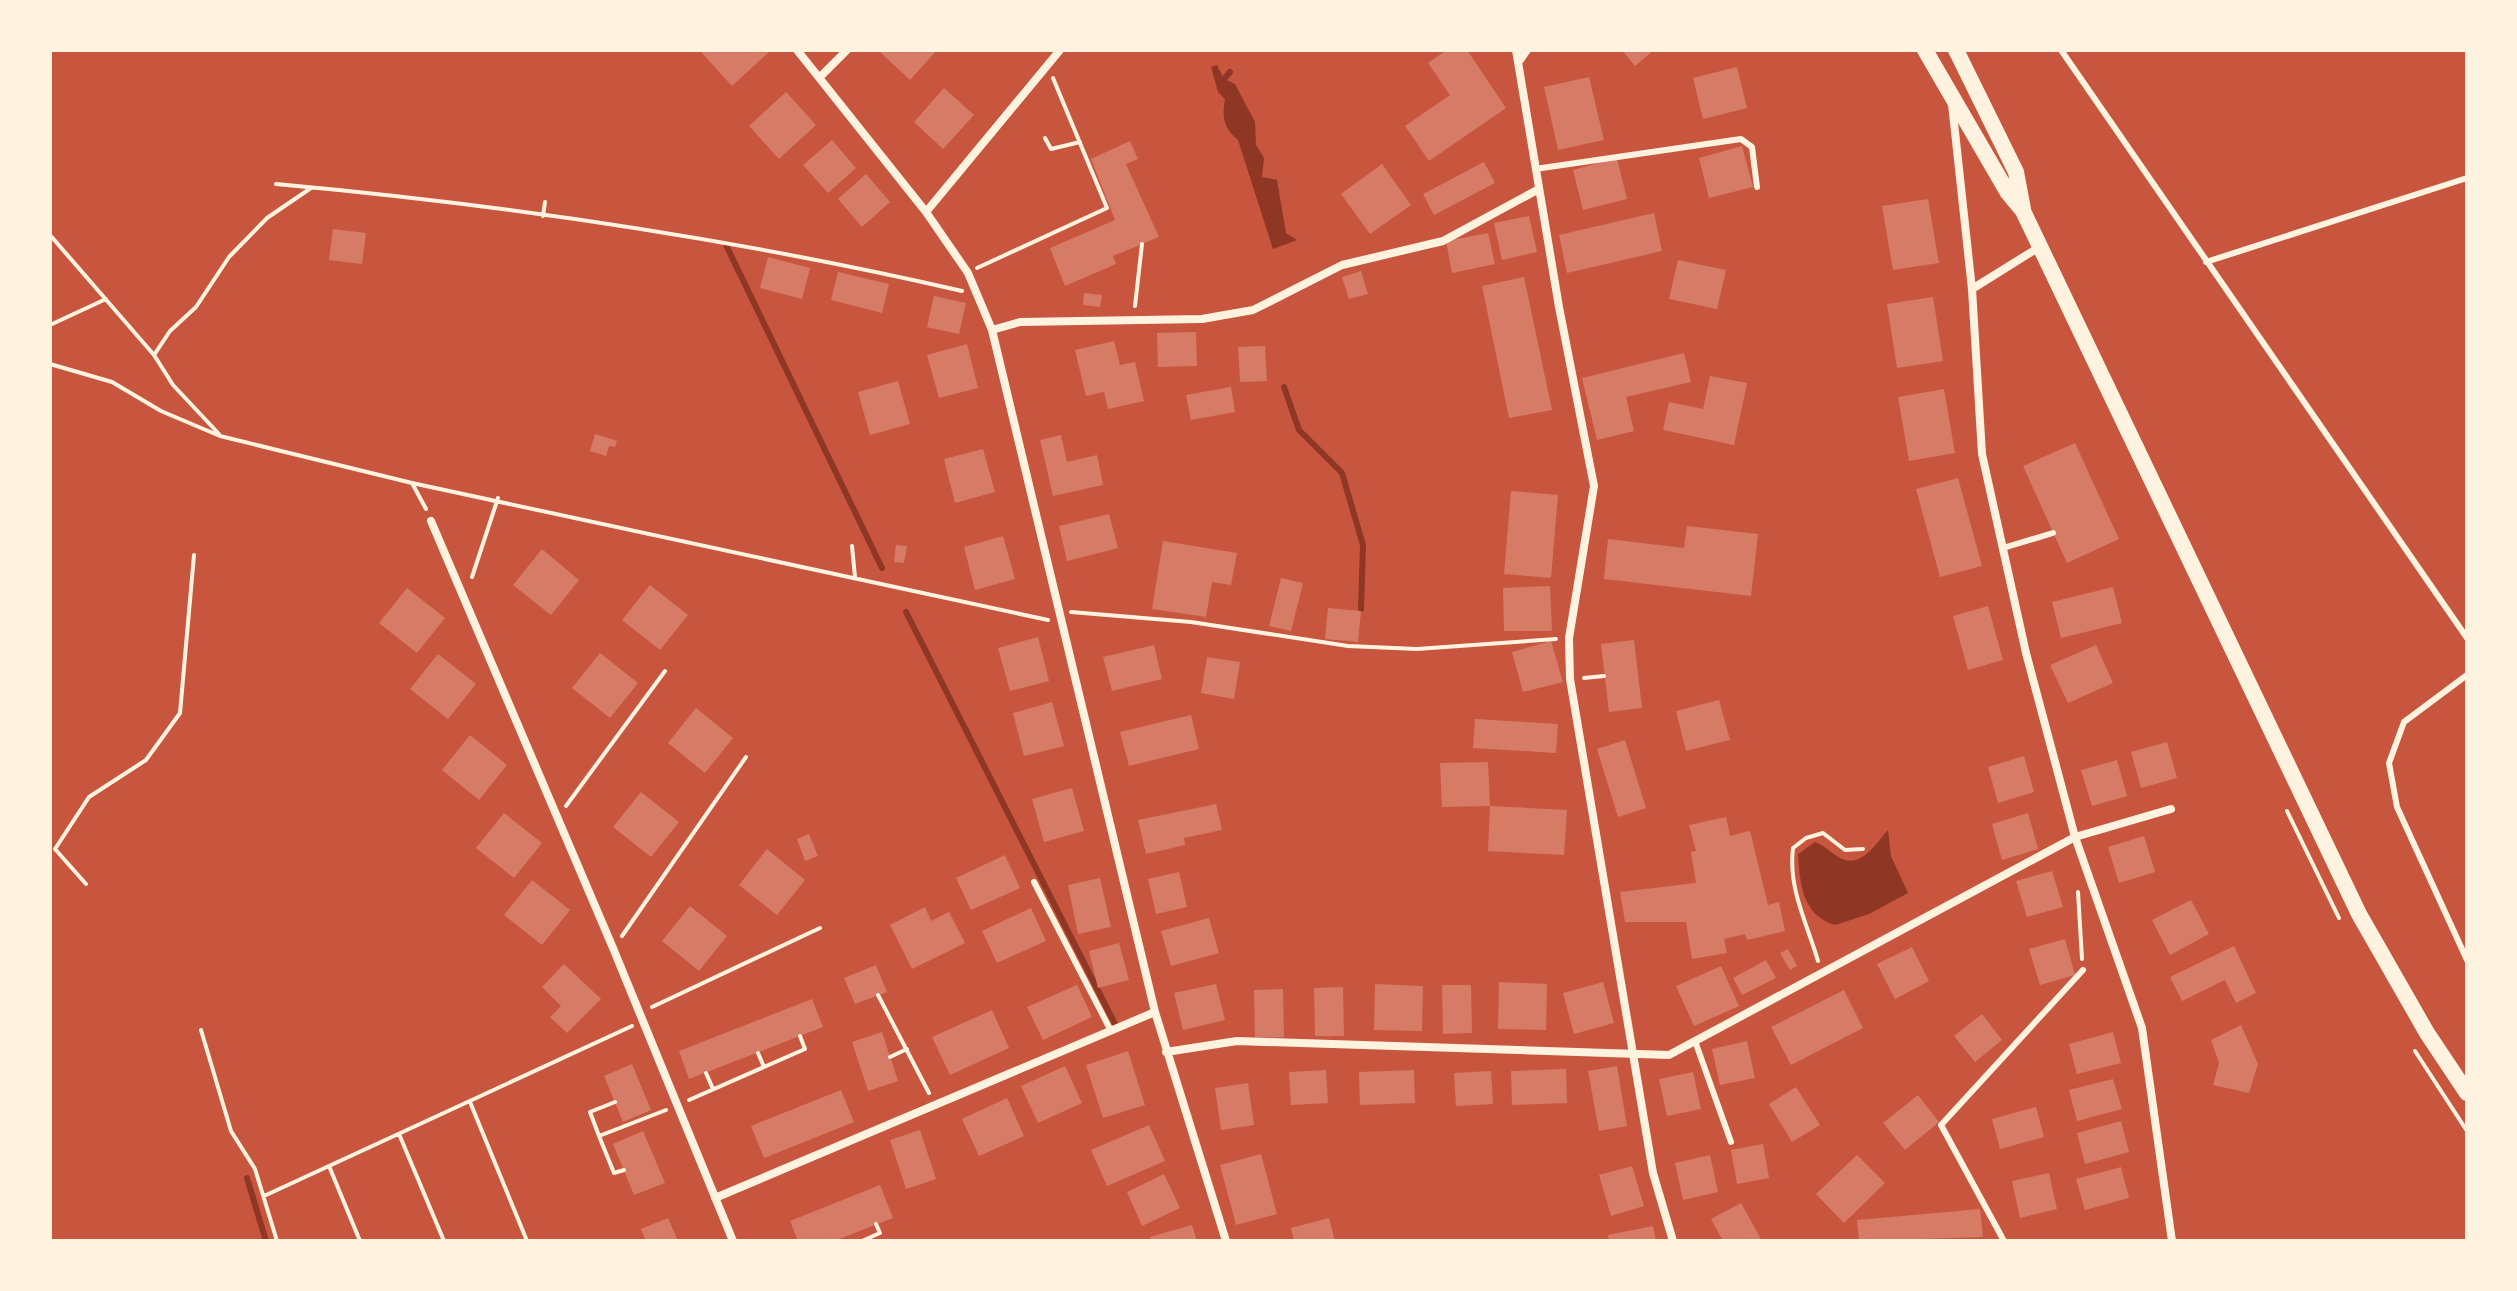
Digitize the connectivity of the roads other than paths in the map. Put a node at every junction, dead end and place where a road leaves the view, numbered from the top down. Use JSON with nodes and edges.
{"nodes":[{"id":1,"x":797,"y":50,"type":"edge"},
{"id":2,"x":847,"y":50,"type":"edge"},
{"id":3,"x":1060,"y":50,"type":"edge"},
{"id":4,"x":1516,"y":50,"type":"edge"},
{"id":5,"x":1527,"y":50,"type":"edge"},
{"id":6,"x":1925,"y":50,"type":"edge"},
{"id":7,"x":1956,"y":50,"type":"edge"},
{"id":8,"x":2061,"y":50,"type":"edge"},
{"id":9,"x":1520,"y":60,"type":"junction"},
{"id":10,"x":820,"y":77,"type":"junction"},
{"id":11,"x":1951,"y":96,"type":"junction"},
{"id":12,"x":1535,"y":169,"type":"junction"},
{"id":13,"x":2467,"y":178,"type":"edge"},
{"id":14,"x":1757,"y":187,"type":"dead end"},
{"id":15,"x":1539,"y":189,"type":"junction"},
{"id":16,"x":2023,"y":211,"type":"junction"},
{"id":17,"x":926,"y":212,"type":"junction"},
{"id":18,"x":2041,"y":246,"type":"junction"},
{"id":19,"x":2206,"y":262,"type":"junction"},
{"id":20,"x":1972,"y":289,"type":"junction"},
{"id":21,"x":992,"y":330,"type":"junction"},
{"id":22,"x":431,"y":521,"type":"road end"},
{"id":23,"x":2053,"y":533,"type":"dead end"},
{"id":24,"x":2003,"y":548,"type":"junction"},
{"id":25,"x":2467,"y":638,"type":"edge"},
{"id":26,"x":2467,"y":675,"type":"edge"},
{"id":27,"x":2171,"y":809,"type":"dead end"},
{"id":28,"x":2075,"y":837,"type":"junction"},
{"id":29,"x":1034,"y":882,"type":"dead end"},
{"id":30,"x":2467,"y":960,"type":"edge"},
{"id":31,"x":2083,"y":970,"type":"road end"},
{"id":32,"x":1155,"y":1012,"type":"junction"},
{"id":33,"x":1111,"y":1031,"type":"junction"},
{"id":34,"x":1695,"y":1041,"type":"junction"},
{"id":35,"x":1633,"y":1051,"type":"junction"},
{"id":36,"x":1166,"y":1052,"type":"junction"},
{"id":37,"x":2467,"y":1093,"type":"edge"},
{"id":38,"x":1731,"y":1142,"type":"dead end"},
{"id":39,"x":715,"y":1198,"type":"junction"},
{"id":40,"x":733,"y":1241,"type":"edge"},
{"id":41,"x":1226,"y":1241,"type":"edge"},
{"id":42,"x":1673,"y":1241,"type":"edge"},
{"id":43,"x":2004,"y":1241,"type":"edge"},
{"id":44,"x":2172,"y":1241,"type":"edge"}],
"edges":[{"from":1,"to":10,"type":"street"},
{"from":2,"to":10,"type":"street"},
{"from":3,"to":17,"type":"street"},
{"from":4,"to":9,"type":"street"},
{"from":5,"to":9,"type":"street"},
{"from":6,"to":11,"type":"main road"},
{"from":7,"to":16,"type":"main road"},
{"from":8,"to":19,"type":"lane"},
{"from":9,"to":12,"type":"street"},
{"from":10,"to":17,"type":"street"},
{"from":11,"to":16,"type":"main road"},
{"from":11,"to":20,"type":"street"},
{"from":12,"to":14,"type":"lane"},
{"from":12,"to":15,"type":"street"},
{"from":13,"to":19,"type":"lane"},
{"from":15,"to":21,"type":"street"},
{"from":15,"to":35,"type":"street"},
{"from":16,"to":18,"type":"main road"},
{"from":17,"to":21,"type":"street"},
{"from":18,"to":20,"type":"street"},
{"from":18,"to":37,"type":"main road"},
{"from":19,"to":25,"type":"lane"},
{"from":20,"to":24,"type":"street"},
{"from":21,"to":32,"type":"street"},
{"from":22,"to":39,"type":"street"},
{"from":23,"to":24,"type":"lane"},
{"from":24,"to":28,"type":"street"},
{"from":26,"to":30,"type":"lane"},
{"from":27,"to":28,"type":"street"},
{"from":28,"to":34,"type":"street"},
{"from":28,"to":44,"type":"street"},
{"from":29,"to":33,"type":"lane"},
{"from":31,"to":43,"type":"lane"},
{"from":32,"to":33,"type":"street"},
{"from":32,"to":36,"type":"street"},
{"from":33,"to":39,"type":"street"},
{"from":34,"to":35,"type":"street"},
{"from":34,"to":38,"type":"lane"},
{"from":35,"to":36,"type":"street"},
{"from":35,"to":42,"type":"street"},
{"from":36,"to":41,"type":"street"},
{"from":39,"to":40,"type":"street"}]}
